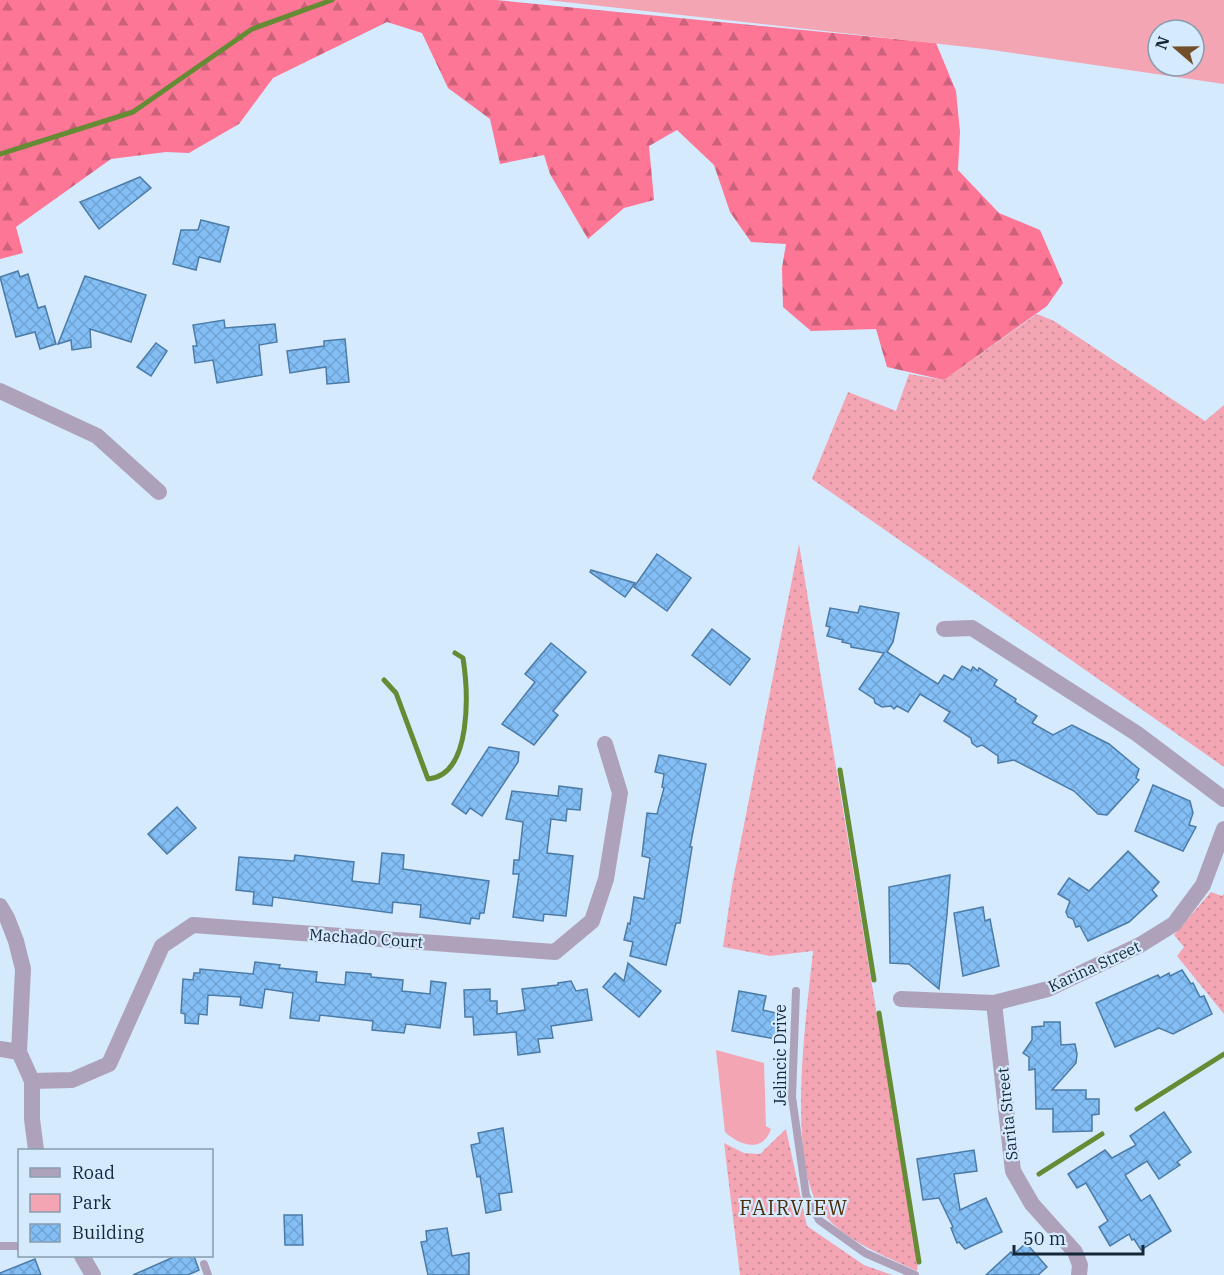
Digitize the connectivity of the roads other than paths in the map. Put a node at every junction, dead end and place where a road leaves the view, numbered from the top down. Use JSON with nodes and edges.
{"nodes":[{"id":1,"x":0,"y":391,"type":"edge"},
{"id":2,"x":159,"y":492,"type":"dead end"},
{"id":3,"x":944,"y":629,"type":"dead end"},
{"id":4,"x":605,"y":744,"type":"dead end"},
{"id":5,"x":1224,"y":799,"type":"edge"},
{"id":6,"x":1224,"y":829,"type":"edge"},
{"id":7,"x":0,"y":906,"type":"edge"},
{"id":8,"x":796,"y":991,"type":"dead end"},
{"id":9,"x":901,"y":999,"type":"dead end"},
{"id":10,"x":994,"y":1003,"type":"junction"},
{"id":11,"x":0,"y":1050,"type":"edge"},
{"id":12,"x":19,"y":1052,"type":"junction"},
{"id":13,"x":32,"y":1081,"type":"junction"},
{"id":14,"x":36,"y":1149,"type":"edge"},
{"id":15,"x":0,"y":1245,"type":"edge"},
{"id":16,"x":18,"y":1246,"type":"edge"},
{"id":17,"x":83,"y":1257,"type":"edge"},
{"id":18,"x":204,"y":1264,"type":"dead end"},
{"id":19,"x":93,"y":1275,"type":"edge"},
{"id":20,"x":208,"y":1275,"type":"edge"},
{"id":21,"x":915,"y":1275,"type":"edge"},
{"id":22,"x":1079,"y":1275,"type":"edge"}],
"edges":[{"from":1,"to":2,"type":"street"},
{"from":3,"to":5,"type":"street"},
{"from":4,"to":13,"type":"street","name":"Machado Court"},
{"from":6,"to":10,"type":"street","name":"Karina Street"},
{"from":7,"to":12,"type":"street"},
{"from":8,"to":21,"type":"lane","name":"Jelincic Drive"},
{"from":9,"to":10,"type":"street","name":"Karina Street"},
{"from":10,"to":22,"type":"street","name":"Sarita Street"},
{"from":11,"to":12,"type":"street"},
{"from":12,"to":13,"type":"street"},
{"from":13,"to":14,"type":"street"},
{"from":15,"to":16,"type":"lane"},
{"from":17,"to":19,"type":"street"},
{"from":18,"to":20,"type":"lane"}]}
